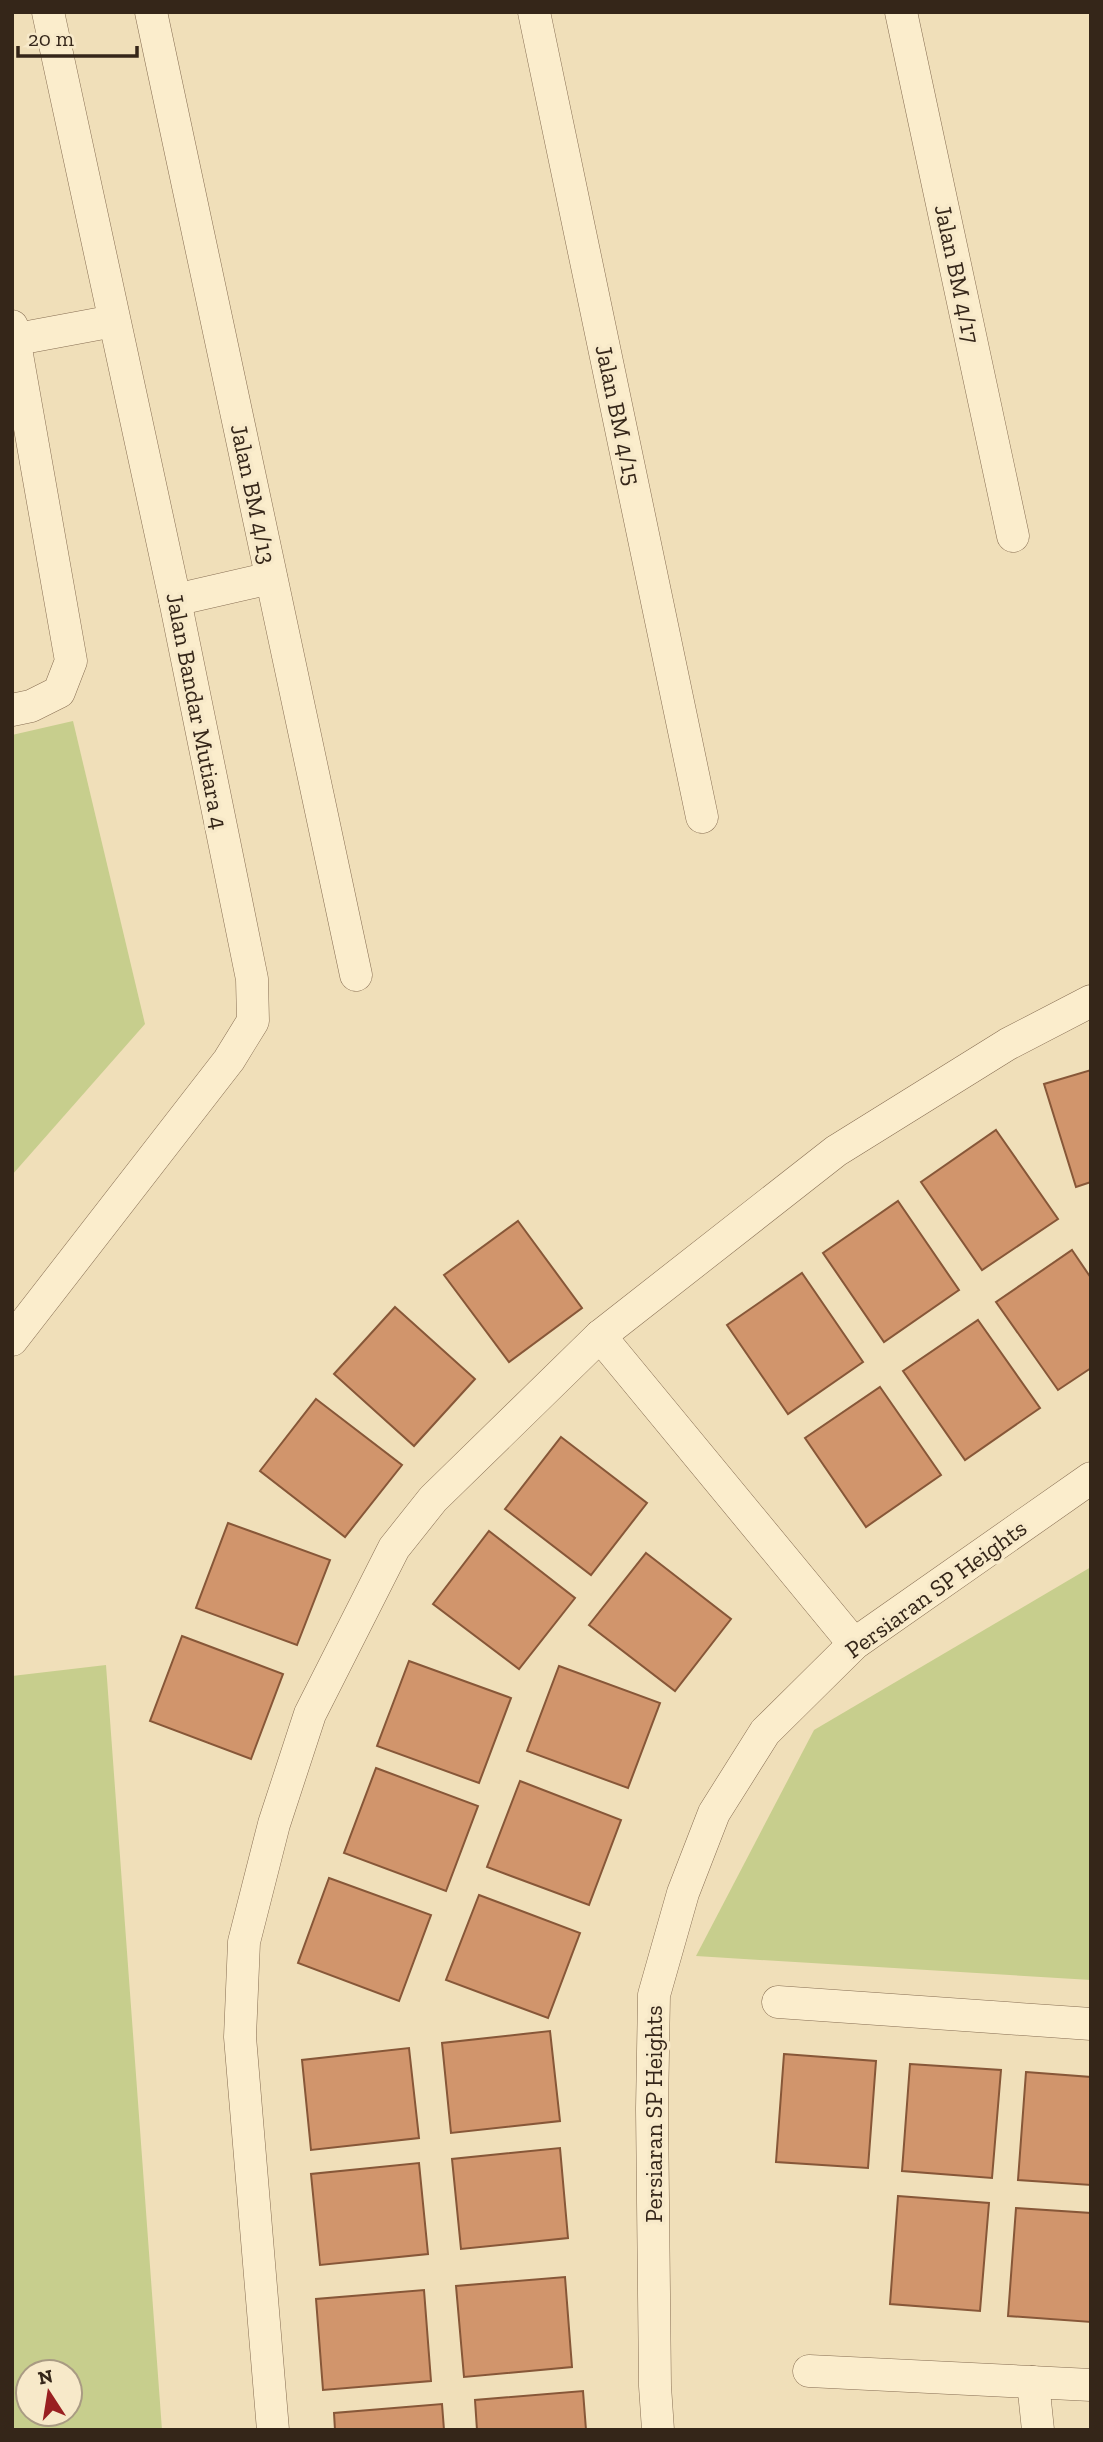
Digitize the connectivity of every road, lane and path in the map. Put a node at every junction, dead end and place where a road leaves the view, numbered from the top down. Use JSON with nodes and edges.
{"nodes":[{"id":1,"x":48,"y":12,"type":"edge"},
{"id":2,"x":151,"y":12,"type":"edge"},
{"id":3,"x":534,"y":12,"type":"edge"},
{"id":4,"x":901,"y":12,"type":"edge"},
{"id":5,"x":114,"y":321,"type":"junction"},
{"id":6,"x":13,"y":335,"type":"edge"},
{"id":7,"x":1013,"y":536,"type":"dead end"},
{"id":8,"x":271,"y":578,"type":"junction"},
{"id":9,"x":175,"y":600,"type":"junction"},
{"id":10,"x":12,"y":710,"type":"edge"},
{"id":11,"x":702,"y":817,"type":"dead end"},
{"id":12,"x":356,"y":975,"type":"dead end"},
{"id":13,"x":1091,"y":1000,"type":"edge"},
{"id":14,"x":600,"y":1336,"type":"junction"},
{"id":15,"x":12,"y":1340,"type":"edge"},
{"id":16,"x":1091,"y":1478,"type":"edge"},
{"id":17,"x":854,"y":1644,"type":"junction"},
{"id":18,"x":778,"y":2002,"type":"dead end"},
{"id":19,"x":1091,"y":2024,"type":"edge"},
{"id":20,"x":809,"y":2371,"type":"dead end"},
{"id":21,"x":1033,"y":2382,"type":"junction"},
{"id":22,"x":1091,"y":2385,"type":"edge"},
{"id":23,"x":273,"y":2430,"type":"edge"},
{"id":24,"x":658,"y":2430,"type":"edge"},
{"id":25,"x":1038,"y":2430,"type":"edge"}],
"edges":[{"from":1,"to":5,"type":"street","name":"Jalan Bandar Mutiara 4"},
{"from":2,"to":8,"type":"street","name":"Jalan BM 4/13"},
{"from":3,"to":11,"type":"street","name":"Jalan BM 4/15"},
{"from":4,"to":7,"type":"street","name":"Jalan BM 4/17"},
{"from":5,"to":6,"type":"street"},
{"from":5,"to":9,"type":"street","name":"Jalan Bandar Mutiara 4"},
{"from":6,"to":10,"type":"street"},
{"from":8,"to":9,"type":"street"},
{"from":8,"to":12,"type":"street","name":"Jalan BM 4/13"},
{"from":9,"to":15,"type":"street","name":"Jalan Bandar Mutiara 4"},
{"from":13,"to":14,"type":"street"},
{"from":14,"to":17,"type":"street"},
{"from":14,"to":23,"type":"street"},
{"from":16,"to":17,"type":"street","name":"Persiaran SP Heights"},
{"from":17,"to":24,"type":"street","name":"Persiaran SP Heights"},
{"from":18,"to":19,"type":"street"},
{"from":20,"to":21,"type":"street"},
{"from":21,"to":22,"type":"street"},
{"from":21,"to":25,"type":"street"}]}
